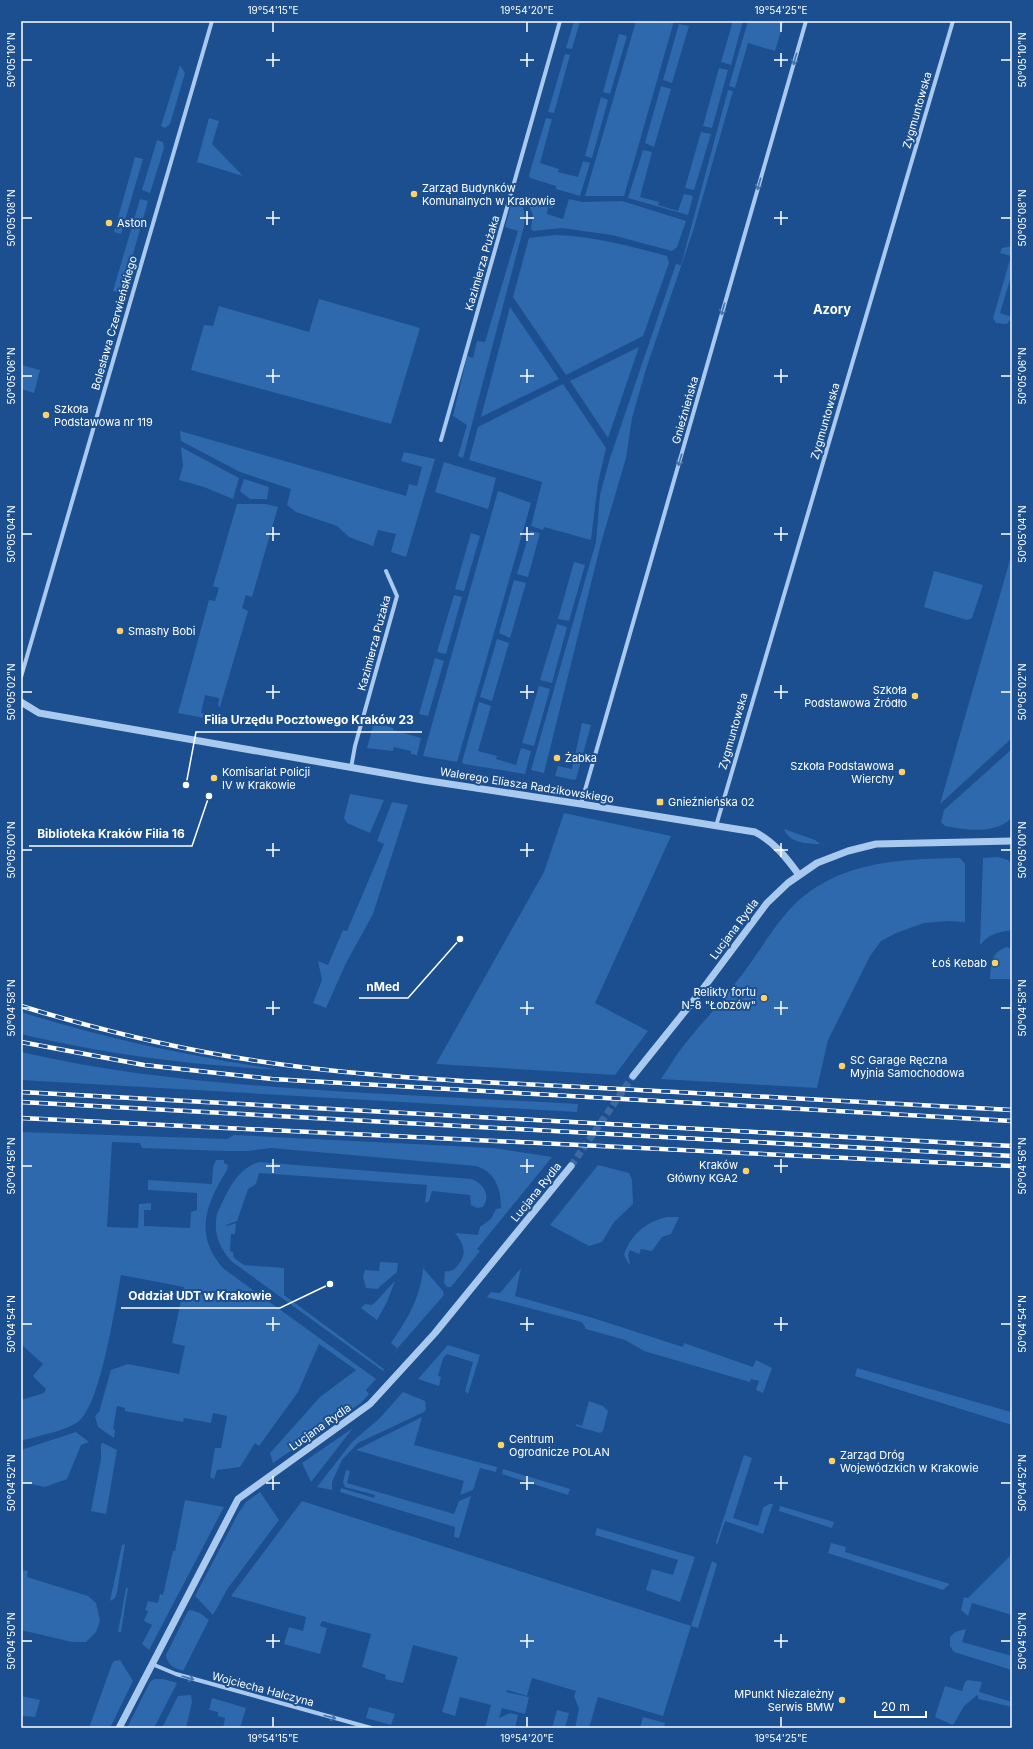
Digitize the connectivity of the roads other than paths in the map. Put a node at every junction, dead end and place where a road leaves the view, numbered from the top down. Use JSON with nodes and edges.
{"nodes":[{"id":1,"x":212,"y":21,"type":"edge"},
{"id":2,"x":560,"y":21,"type":"edge"},
{"id":3,"x":806,"y":21,"type":"edge"},
{"id":4,"x":953,"y":21,"type":"edge"},
{"id":5,"x":441,"y":440,"type":"dead end"},
{"id":6,"x":386,"y":571,"type":"dead end"},
{"id":7,"x":21,"y":677,"type":"edge"},
{"id":8,"x":21,"y":702,"type":"edge"},
{"id":9,"x":351,"y":768,"type":"junction"},
{"id":10,"x":581,"y":804,"type":"junction"},
{"id":11,"x":716,"y":826,"type":"junction"},
{"id":12,"x":1012,"y":841,"type":"edge"},
{"id":13,"x":799,"y":875,"type":"junction"},
{"id":14,"x":633,"y":1076,"type":"tunnel mouth"},
{"id":15,"x":571,"y":1166,"type":"tunnel mouth"},
{"id":16,"x":152,"y":1664,"type":"junction"},
{"id":17,"x":118,"y":1728,"type":"edge"},
{"id":18,"x":371,"y":1728,"type":"edge"}],
"edges":[{"from":1,"to":7,"type":"street","name":"Bolesława Czerwieńskiego"},
{"from":2,"to":5,"type":"street","name":"Kazimierza Pużaka"},
{"from":3,"to":10,"type":"street","name":"Gnieźnieńska","one_way":true},
{"from":4,"to":11,"type":"street","name":"Zygmuntowska"},
{"from":6,"to":9,"type":"street","name":"Kazimierza Pużaka"},
{"from":8,"to":9,"type":"street","name":"Walerego Eliasza Radzikowskiego"},
{"from":9,"to":10,"type":"street","name":"Walerego Eliasza Radzikowskiego"},
{"from":10,"to":11,"type":"street","name":"Walerego Eliasza Radzikowskiego"},
{"from":11,"to":13,"type":"street","name":"Walerego Eliasza Radzikowskiego"},
{"from":12,"to":13,"type":"street"},
{"from":13,"to":14,"type":"street","name":"Lucjana Rydla"},
{"from":15,"to":16,"type":"street","name":"Lucjana Rydla"},
{"from":16,"to":17,"type":"street","name":"Lucjana Rydla"},
{"from":16,"to":18,"type":"street","name":"Wojciecha Halczyna","one_way":true}]}
